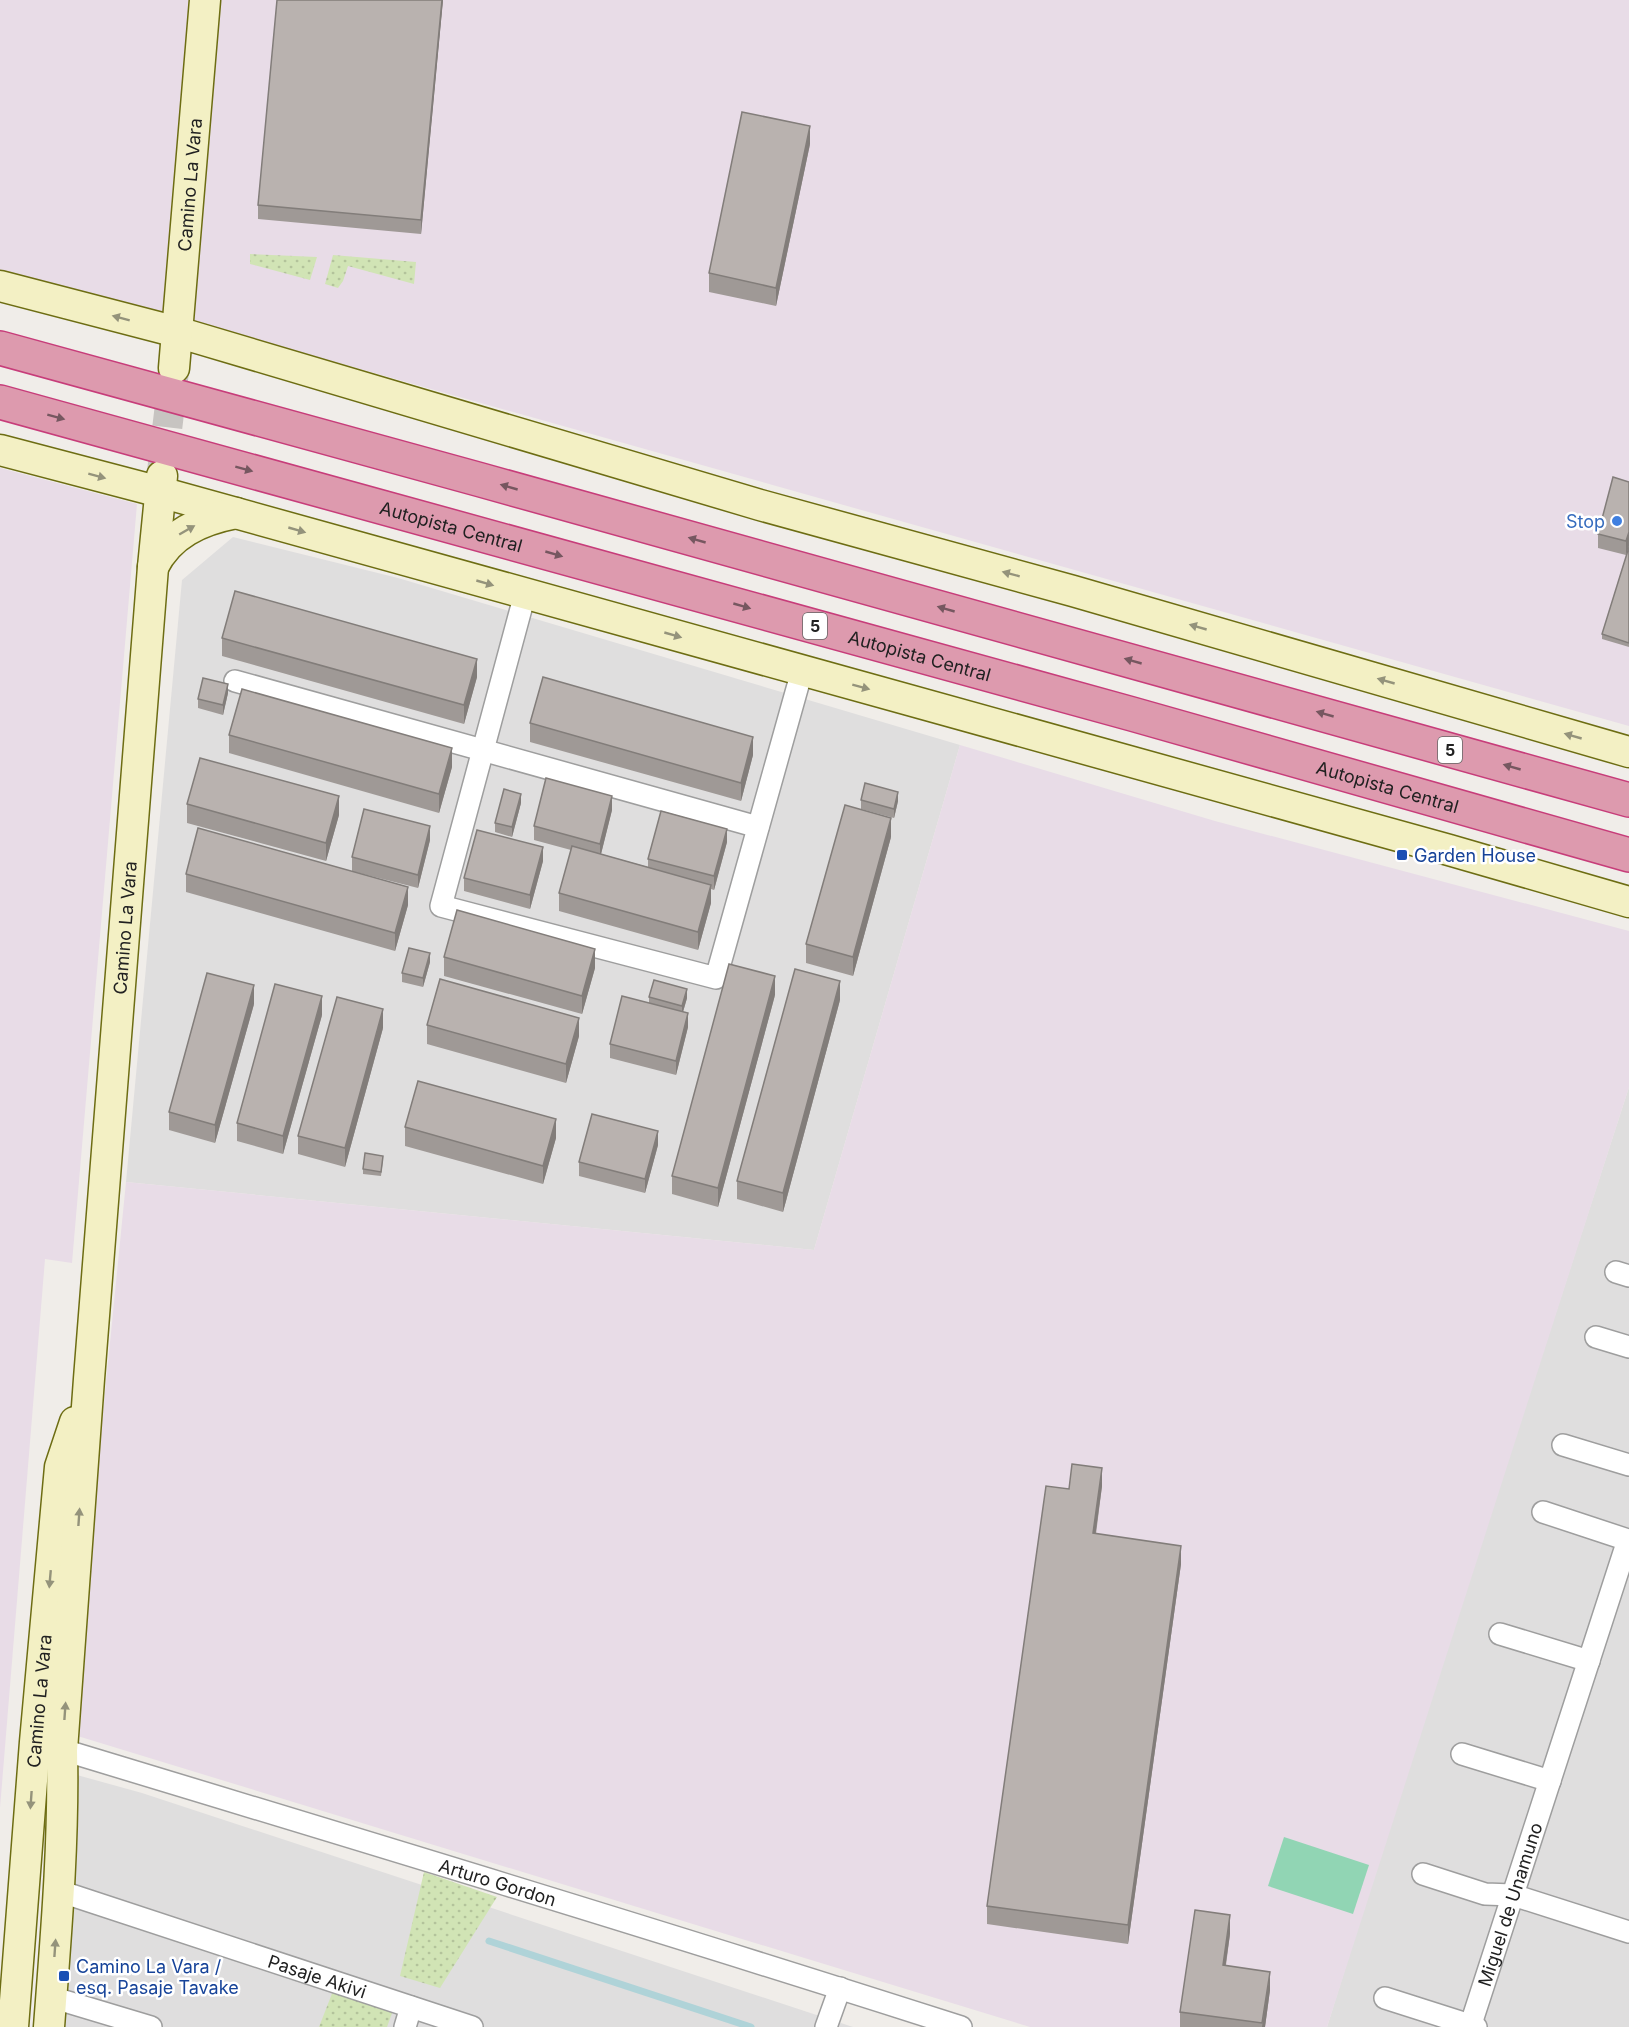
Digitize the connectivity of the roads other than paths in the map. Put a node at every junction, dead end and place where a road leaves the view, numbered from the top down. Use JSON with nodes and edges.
{"nodes":[{"id":1,"x":205,"y":0,"type":"edge"},
{"id":2,"x":0,"y":286,"type":"edge"},
{"id":3,"x":177,"y":332,"type":"junction"},
{"id":4,"x":0,"y":348,"type":"edge"},
{"id":5,"x":174,"y":368,"type":"tunnel mouth"},
{"id":6,"x":0,"y":402,"type":"edge"},
{"id":7,"x":0,"y":450,"type":"edge"},
{"id":8,"x":161,"y":484,"type":"junction"},
{"id":9,"x":236,"y":513,"type":"junction"},
{"id":10,"x":153,"y":567,"type":"junction"},
{"id":11,"x":525,"y":594,"type":"junction"},
{"id":12,"x":802,"y":671,"type":"junction"},
{"id":13,"x":235,"y":681,"type":"dead end"},
{"id":14,"x":484,"y":749,"type":"junction"},
{"id":15,"x":1629,"y":752,"type":"edge"},
{"id":16,"x":1629,"y":800,"type":"edge"},
{"id":17,"x":758,"y":827,"type":"junction"},
{"id":18,"x":1629,"y":855,"type":"edge"},
{"id":19,"x":1629,"y":902,"type":"edge"},
{"id":20,"x":1596,"y":1337,"type":"dead end"},
{"id":21,"x":1629,"y":1347,"type":"edge"},
{"id":22,"x":1563,"y":1445,"type":"dead end"},
{"id":23,"x":1629,"y":1465,"type":"edge"},
{"id":24,"x":1543,"y":1512,"type":"dead end"},
{"id":25,"x":1619,"y":1598,"type":"edge"},
{"id":26,"x":1500,"y":1634,"type":"dead end"},
{"id":27,"x":1589,"y":1661,"type":"junction"},
{"id":28,"x":49,"y":1746,"type":"junction"},
{"id":29,"x":1462,"y":1754,"type":"dead end"},
{"id":30,"x":1550,"y":1781,"type":"junction"},
{"id":31,"x":1423,"y":1875,"type":"dead end"},
{"id":32,"x":59,"y":1891,"type":"junction"},
{"id":33,"x":1513,"y":1895,"type":"junction"},
{"id":34,"x":1629,"y":1932,"type":"edge"},
{"id":35,"x":840,"y":1988,"type":"junction"},
{"id":36,"x":51,"y":1997,"type":"junction"},
{"id":37,"x":1385,"y":1998,"type":"dead end"},
{"id":38,"x":408,"y":2017,"type":"edge"},
{"id":39,"x":1472,"y":2026,"type":"edge"},
{"id":40,"x":13,"y":2027,"type":"edge"},
{"id":41,"x":49,"y":2027,"type":"edge"},
{"id":42,"x":151,"y":2027,"type":"edge"},
{"id":43,"x":472,"y":2027,"type":"edge"},
{"id":44,"x":826,"y":2027,"type":"edge"},
{"id":45,"x":961,"y":2027,"type":"edge"}],
"edges":[{"from":1,"to":3,"type":"street","name":"Camino La Vara"},
{"from":3,"to":2,"type":"street","one_way":true},
{"from":3,"to":5,"type":"street","name":"Camino La Vara"},
{"from":15,"to":3,"type":"street","one_way":true},
{"from":16,"to":4,"type":"highway","number":"5","one_way":true},
{"from":6,"to":18,"type":"highway","name":"Autopista Central","number":"5","one_way":true},
{"from":7,"to":8,"type":"street","one_way":true},
{"from":8,"to":9,"type":"street"},
{"from":8,"to":10,"type":"street","name":"Camino La Vara"},
{"from":10,"to":9,"type":"street","one_way":true},
{"from":9,"to":11,"type":"street","one_way":true},
{"from":10,"to":28,"type":"street","name":"Camino La Vara"},
{"from":11,"to":12,"type":"street","one_way":true},
{"from":11,"to":14,"type":"street"},
{"from":12,"to":17,"type":"street"},
{"from":12,"to":19,"type":"street","one_way":true},
{"from":13,"to":14,"type":"street"},
{"from":14,"to":17,"type":"street"},
{"from":14,"to":17,"type":"street"},
{"from":20,"to":21,"type":"street"},
{"from":22,"to":23,"type":"street"},
{"from":24,"to":25,"type":"street","name":"Miguel de Unamuno"},
{"from":25,"to":27,"type":"street","name":"Miguel de Unamuno"},
{"from":26,"to":27,"type":"street"},
{"from":27,"to":30,"type":"street","name":"Miguel de Unamuno"},
{"from":28,"to":32,"type":"street","name":"Camino La Vara"},
{"from":28,"to":35,"type":"street","name":"Arturo Gordon"},
{"from":28,"to":40,"type":"street","name":"Camino La Vara","one_way":true},
{"from":29,"to":30,"type":"street"},
{"from":30,"to":33,"type":"street","name":"Miguel de Unamuno"},
{"from":31,"to":33,"type":"street"},
{"from":36,"to":32,"type":"street","name":"Camino La Vara","one_way":true},
{"from":32,"to":38,"type":"street","name":"Pasaje Akivi"},
{"from":33,"to":34,"type":"street"},
{"from":33,"to":39,"type":"street","name":"Miguel de Unamuno"},
{"from":35,"to":44,"type":"street"},
{"from":35,"to":45,"type":"street","name":"Arturo Gordon"},
{"from":36,"to":41,"type":"street","name":"Camino La Vara"},
{"from":36,"to":42,"type":"street"},
{"from":37,"to":39,"type":"street"},
{"from":38,"to":43,"type":"street","name":"Pasaje Akivi"}]}
